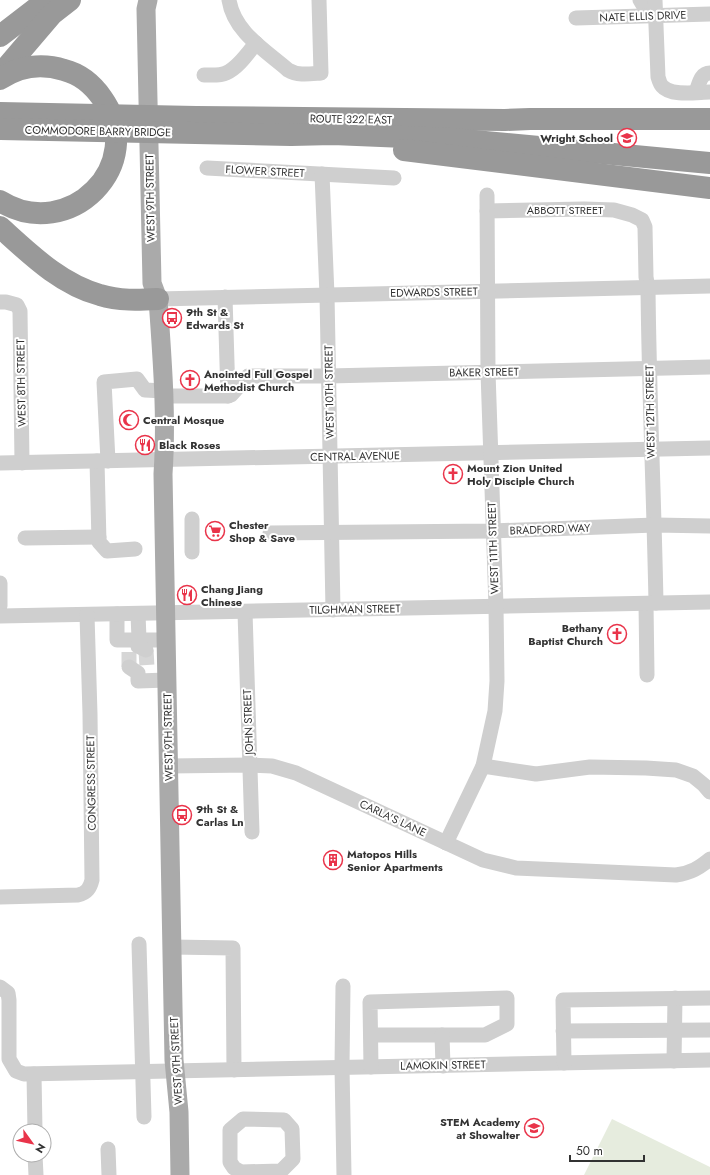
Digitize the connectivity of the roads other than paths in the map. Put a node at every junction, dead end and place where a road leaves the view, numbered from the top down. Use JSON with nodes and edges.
{"nodes":[{"id":1,"x":47,"y":0,"type":"edge"},
{"id":2,"x":70,"y":0,"type":"edge"},
{"id":3,"x":148,"y":0,"type":"edge"},
{"id":4,"x":156,"y":0,"type":"edge"},
{"id":5,"x":229,"y":0,"type":"edge"},
{"id":6,"x":319,"y":0,"type":"edge"},
{"id":7,"x":640,"y":0,"type":"edge"},
{"id":8,"x":655,"y":0,"type":"edge"},
{"id":9,"x":710,"y":14,"type":"edge"},
{"id":10,"x":656,"y":16,"type":"junction"},
{"id":11,"x":576,"y":18,"type":"dead end"},
{"id":12,"x":0,"y":36,"type":"edge"},
{"id":13,"x":256,"y":43,"type":"junction"},
{"id":14,"x":710,"y":73,"type":"edge"},
{"id":15,"x":0,"y":75,"type":"edge"},
{"id":16,"x":204,"y":75,"type":"dead end"},
{"id":17,"x":0,"y":79,"type":"edge"},
{"id":18,"x":703,"y":92,"type":"edge"},
{"id":19,"x":0,"y":113,"type":"edge"},
{"id":20,"x":710,"y":119,"type":"edge"},
{"id":21,"x":505,"y":120,"type":"junction"},
{"id":22,"x":196,"y":125,"type":"junction"},
{"id":23,"x":710,"y":128,"type":"edge"},
{"id":24,"x":0,"y":129,"type":"edge"},
{"id":25,"x":291,"y":135,"type":"junction"},
{"id":26,"x":710,"y":163,"type":"edge"},
{"id":27,"x":207,"y":168,"type":"dead end"},
{"id":28,"x":322,"y":174,"type":"junction"},
{"id":29,"x":394,"y":178,"type":"dead end"},
{"id":30,"x":710,"y":188,"type":"edge"},
{"id":31,"x":487,"y":195,"type":"dead end"},
{"id":32,"x":0,"y":201,"type":"edge"},
{"id":33,"x":0,"y":204,"type":"edge"},
{"id":34,"x":487,"y":211,"type":"junction"},
{"id":35,"x":642,"y":220,"type":"joint"},
{"id":36,"x":0,"y":227,"type":"edge"},
{"id":37,"x":65,"y":280,"type":"junction"},
{"id":38,"x":710,"y":286,"type":"edge"},
{"id":39,"x":648,"y":288,"type":"junction"},
{"id":40,"x":487,"y":291,"type":"junction"},
{"id":41,"x":327,"y":295,"type":"junction"},
{"id":42,"x":225,"y":297,"type":"junction"},
{"id":43,"x":158,"y":299,"type":"junction"},
{"id":44,"x":0,"y":302,"type":"edge"},
{"id":45,"x":710,"y":367,"type":"edge"},
{"id":46,"x":649,"y":368,"type":"junction"},
{"id":47,"x":488,"y":372,"type":"junction"},
{"id":48,"x":328,"y":376,"type":"junction"},
{"id":49,"x":164,"y":394,"type":"junction"},
{"id":50,"x":228,"y":396,"type":"junction"},
{"id":51,"x":710,"y":448,"type":"edge"},
{"id":52,"x":651,"y":449,"type":"junction"},
{"id":53,"x":491,"y":453,"type":"junction"},
{"id":54,"x":331,"y":456,"type":"junction"},
{"id":55,"x":164,"y":460,"type":"junction"},
{"id":56,"x":102,"y":461,"type":"junction"},
{"id":57,"x":0,"y":463,"type":"edge"},
{"id":58,"x":22,"y":463,"type":"junction"},
{"id":59,"x":192,"y":519,"type":"dead end"},
{"id":60,"x":655,"y":526,"type":"junction"},
{"id":61,"x":710,"y":526,"type":"edge"},
{"id":62,"x":492,"y":531,"type":"junction"},
{"id":63,"x":270,"y":533,"type":"dead end"},
{"id":64,"x":332,"y":533,"type":"junction"},
{"id":65,"x":99,"y":537,"type":"junction"},
{"id":66,"x":25,"y":538,"type":"dead end"},
{"id":67,"x":135,"y":549,"type":"dead end"},
{"id":68,"x":192,"y":552,"type":"dead end"},
{"id":69,"x":0,"y":583,"type":"edge"},
{"id":70,"x":710,"y":602,"type":"edge"},
{"id":71,"x":651,"y":603,"type":"junction"},
{"id":72,"x":0,"y":606,"type":"edge"},
{"id":73,"x":496,"y":606,"type":"junction"},
{"id":74,"x":333,"y":610,"type":"junction"},
{"id":75,"x":246,"y":612,"type":"junction"},
{"id":76,"x":166,"y":613,"type":"junction"},
{"id":77,"x":117,"y":614,"type":"junction"},
{"id":78,"x":138,"y":614,"type":"junction"},
{"id":79,"x":87,"y":615,"type":"junction"},
{"id":80,"x":0,"y":616,"type":"edge"},
{"id":81,"x":166,"y":640,"type":"junction"},
{"id":82,"x":138,"y":647,"type":"junction"},
{"id":83,"x":138,"y":668,"type":"tunnel mouth"},
{"id":84,"x":647,"y":676,"type":"dead end"},
{"id":85,"x":167,"y":680,"type":"junction"},
{"id":86,"x":250,"y":765,"type":"junction"},
{"id":87,"x":169,"y":766,"type":"junction"},
{"id":88,"x":483,"y":766,"type":"junction"},
{"id":89,"x":710,"y":792,"type":"edge"},
{"id":90,"x":252,"y":832,"type":"dead end"},
{"id":91,"x":446,"y":843,"type":"junction"},
{"id":92,"x":710,"y":859,"type":"edge"},
{"id":93,"x":0,"y":897,"type":"edge"},
{"id":94,"x":139,"y":944,"type":"dead end"},
{"id":95,"x":172,"y":947,"type":"junction"},
{"id":96,"x":343,"y":986,"type":"dead end"},
{"id":97,"x":0,"y":987,"type":"edge"},
{"id":98,"x":675,"y":998,"type":"junction"},
{"id":99,"x":710,"y":998,"type":"edge"},
{"id":100,"x":674,"y":1030,"type":"junction"},
{"id":101,"x":710,"y":1030,"type":"edge"},
{"id":102,"x":563,"y":1031,"type":"junction"},
{"id":103,"x":371,"y":1035,"type":"junction"},
{"id":104,"x":442,"y":1035,"type":"junction"},
{"id":105,"x":710,"y":1060,"type":"edge"},
{"id":106,"x":674,"y":1061,"type":"junction"},
{"id":107,"x":564,"y":1063,"type":"junction"},
{"id":108,"x":443,"y":1066,"type":"junction"},
{"id":109,"x":371,"y":1067,"type":"junction"},
{"id":110,"x":342,"y":1068,"type":"junction"},
{"id":111,"x":234,"y":1070,"type":"junction"},
{"id":112,"x":175,"y":1071,"type":"junction"},
{"id":113,"x":142,"y":1072,"type":"junction"},
{"id":114,"x":34,"y":1074,"type":"junction"},
{"id":115,"x":144,"y":1117,"type":"dead end"},
{"id":116,"x":35,"y":1123,"type":"edge"},
{"id":117,"x":108,"y":1149,"type":"dead end"},
{"id":118,"x":35,"y":1163,"type":"edge"},
{"id":119,"x":231,"y":1171,"type":"edge"},
{"id":120,"x":36,"y":1175,"type":"edge"},
{"id":121,"x":109,"y":1175,"type":"edge"},
{"id":122,"x":180,"y":1175,"type":"edge"},
{"id":123,"x":344,"y":1175,"type":"edge"}],
"edges":[{"from":1,"to":12,"type":"highway"},
{"from":2,"to":15,"type":"highway"},
{"from":3,"to":43,"type":"main road","name":"WEST 9TH STREET"},
{"from":4,"to":43,"type":"main road","name":"WEST 9TH STREET"},
{"from":5,"to":13,"type":"street"},
{"from":6,"to":13,"type":"street"},
{"from":7,"to":10,"type":"street"},
{"from":8,"to":10,"type":"street"},
{"from":9,"to":10,"type":"street","name":"NATE ELLIS DRIVE"},
{"from":10,"to":11,"type":"street","name":"NATE ELLIS DRIVE"},
{"from":10,"to":18,"type":"street"},
{"from":13,"to":16,"type":"street"},
{"from":14,"to":18,"type":"street"},
{"from":17,"to":32,"type":"highway"},
{"from":19,"to":22,"type":"highway","name":"COMMODORE BARRY BRIDGE"},
{"from":20,"to":21,"type":"highway"},
{"from":21,"to":22,"type":"highway","name":"ROUTE 322 EAST"},
{"from":21,"to":23,"type":"highway"},
{"from":22,"to":24,"type":"highway","name":"COMMODORE BARRY BRIDGE"},
{"from":22,"to":25,"type":"highway"},
{"from":25,"to":26,"type":"highway"},
{"from":25,"to":30,"type":"highway"},
{"from":27,"to":28,"type":"street","name":"FLOWER STREET"},
{"from":28,"to":29,"type":"street","name":"FLOWER STREET"},
{"from":28,"to":41,"type":"street","name":"WEST 10TH STREET"},
{"from":31,"to":34,"type":"street","name":"WEST 11TH STREET"},
{"from":33,"to":37,"type":"highway"},
{"from":34,"to":35,"type":"street","name":"ABBOTT STREET"},
{"from":34,"to":40,"type":"street","name":"WEST 11TH STREET"},
{"from":35,"to":39,"type":"street","name":"WEST 12TH STREET"},
{"from":36,"to":37,"type":"highway"},
{"from":37,"to":43,"type":"highway"},
{"from":38,"to":39,"type":"street","name":"EDWARDS STREET"},
{"from":39,"to":40,"type":"street","name":"EDWARDS STREET"},
{"from":39,"to":46,"type":"street","name":"WEST 12TH STREET"},
{"from":40,"to":41,"type":"street","name":"EDWARDS STREET"},
{"from":40,"to":47,"type":"street","name":"WEST 11TH STREET"},
{"from":41,"to":42,"type":"street","name":"EDWARDS STREET"},
{"from":41,"to":48,"type":"street","name":"WEST 10TH STREET"},
{"from":42,"to":43,"type":"street","name":"EDWARDS STREET"},
{"from":42,"to":50,"type":"street"},
{"from":43,"to":49,"type":"main road","name":"WEST 9TH STREET"},
{"from":44,"to":58,"type":"street","name":"WEST 8TH STREET"},
{"from":45,"to":46,"type":"street","name":"BAKER STREET"},
{"from":46,"to":47,"type":"street","name":"BAKER STREET"},
{"from":46,"to":52,"type":"street","name":"WEST 12TH STREET"},
{"from":47,"to":48,"type":"street","name":"BAKER STREET"},
{"from":47,"to":53,"type":"street","name":"WEST 11TH STREET"},
{"from":48,"to":50,"type":"street","name":"BAKER STREET"},
{"from":48,"to":54,"type":"street","name":"WEST 10TH STREET"},
{"from":49,"to":50,"type":"street"},
{"from":49,"to":55,"type":"main road","name":"WEST 9TH STREET"},
{"from":49,"to":56,"type":"street"},
{"from":51,"to":52,"type":"street","name":"CENTRAL AVENUE"},
{"from":52,"to":53,"type":"street","name":"CENTRAL AVENUE"},
{"from":52,"to":60,"type":"street","name":"WEST 12TH STREET"},
{"from":53,"to":54,"type":"street","name":"CENTRAL AVENUE"},
{"from":53,"to":62,"type":"street","name":"WEST 11TH STREET"},
{"from":54,"to":55,"type":"street","name":"CENTRAL AVENUE"},
{"from":54,"to":64,"type":"street","name":"WEST 10TH STREET"},
{"from":55,"to":56,"type":"street","name":"CENTRAL AVENUE"},
{"from":55,"to":76,"type":"main road","name":"WEST 9TH STREET"},
{"from":56,"to":58,"type":"street","name":"CENTRAL AVENUE"},
{"from":56,"to":65,"type":"street"},
{"from":57,"to":58,"type":"street","name":"CENTRAL AVENUE"},
{"from":59,"to":68,"type":"street"},
{"from":60,"to":61,"type":"street","name":"BRADFORD WAY"},
{"from":60,"to":62,"type":"street","name":"BRADFORD WAY"},
{"from":60,"to":71,"type":"street","name":"WEST 12TH STREET"},
{"from":62,"to":64,"type":"street","name":"BRADFORD WAY"},
{"from":62,"to":73,"type":"street","name":"WEST 11TH STREET"},
{"from":63,"to":64,"type":"street","name":"BRADFORD WAY"},
{"from":64,"to":74,"type":"street","name":"WEST 10TH STREET"},
{"from":65,"to":66,"type":"street"},
{"from":65,"to":67,"type":"street"},
{"from":69,"to":72,"type":"street"},
{"from":70,"to":71,"type":"street","name":"TILGHMAN STREET"},
{"from":71,"to":73,"type":"street","name":"TILGHMAN STREET"},
{"from":71,"to":84,"type":"street","name":"WEST 12TH STREET"},
{"from":73,"to":74,"type":"street","name":"TILGHMAN STREET"},
{"from":73,"to":88,"type":"street","name":"WEST 11TH STREET"},
{"from":74,"to":75,"type":"street","name":"TILGHMAN STREET"},
{"from":75,"to":76,"type":"street","name":"TILGHMAN STREET"},
{"from":75,"to":86,"type":"street","name":"JOHN STREET"},
{"from":76,"to":78,"type":"street","name":"TILGHMAN STREET"},
{"from":76,"to":81,"type":"main road","name":"WEST 9TH STREET"},
{"from":77,"to":78,"type":"street","name":"TILGHMAN STREET"},
{"from":77,"to":79,"type":"street","name":"TILGHMAN STREET"},
{"from":77,"to":82,"type":"street"},
{"from":78,"to":82,"type":"street"},
{"from":79,"to":80,"type":"street","name":"TILGHMAN STREET"},
{"from":79,"to":93,"type":"street","name":"CONGRESS STREET"},
{"from":81,"to":82,"type":"street"},
{"from":81,"to":85,"type":"main road","name":"WEST 9TH STREET"},
{"from":83,"to":85,"type":"street"},
{"from":85,"to":87,"type":"main road","name":"WEST 9TH STREET"},
{"from":86,"to":87,"type":"street","name":"CARLA'S LANE"},
{"from":86,"to":90,"type":"street","name":"JOHN STREET"},
{"from":86,"to":91,"type":"street","name":"CARLA'S LANE"},
{"from":87,"to":95,"type":"main road","name":"WEST 9TH STREET"},
{"from":88,"to":89,"type":"street"},
{"from":88,"to":91,"type":"street","name":"WEST 11TH STREET"},
{"from":91,"to":92,"type":"street","name":"CARLA'S LANE"},
{"from":94,"to":113,"type":"street"},
{"from":95,"to":111,"type":"street"},
{"from":95,"to":112,"type":"main road","name":"WEST 9TH STREET"},
{"from":96,"to":110,"type":"street"},
{"from":97,"to":114,"type":"street","name":"LAMOKIN STREET"},
{"from":98,"to":99,"type":"street"},
{"from":98,"to":100,"type":"street"},
{"from":98,"to":102,"type":"street"},
{"from":100,"to":101,"type":"street"},
{"from":100,"to":102,"type":"street"},
{"from":100,"to":106,"type":"street"},
{"from":102,"to":107,"type":"street"},
{"from":103,"to":104,"type":"street"},
{"from":103,"to":104,"type":"street"},
{"from":103,"to":109,"type":"street"},
{"from":104,"to":108,"type":"street"},
{"from":105,"to":106,"type":"street","name":"LAMOKIN STREET"},
{"from":106,"to":107,"type":"street","name":"LAMOKIN STREET"},
{"from":107,"to":108,"type":"street","name":"LAMOKIN STREET"},
{"from":108,"to":109,"type":"street","name":"LAMOKIN STREET"},
{"from":109,"to":110,"type":"street","name":"LAMOKIN STREET"},
{"from":110,"to":111,"type":"street","name":"LAMOKIN STREET"},
{"from":110,"to":123,"type":"street"},
{"from":111,"to":112,"type":"street","name":"LAMOKIN STREET"},
{"from":112,"to":113,"type":"street","name":"LAMOKIN STREET"},
{"from":112,"to":122,"type":"main road","name":"WEST 9TH STREET"},
{"from":113,"to":114,"type":"street","name":"LAMOKIN STREET"},
{"from":113,"to":115,"type":"street"},
{"from":114,"to":116,"type":"street"},
{"from":117,"to":121,"type":"street"},
{"from":118,"to":120,"type":"street"},
{"from":119,"to":119,"type":"street"}]}
